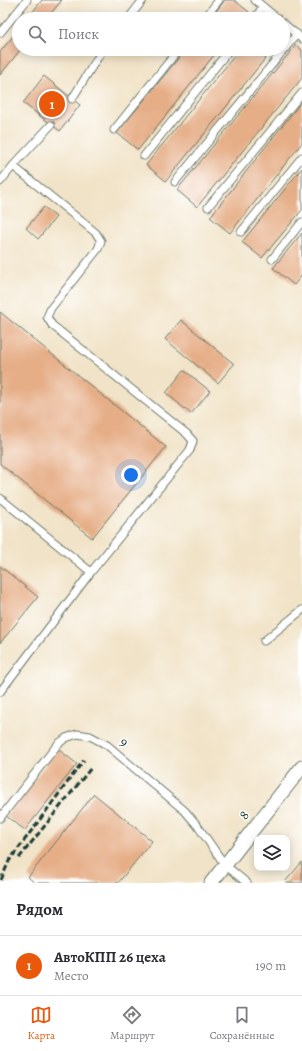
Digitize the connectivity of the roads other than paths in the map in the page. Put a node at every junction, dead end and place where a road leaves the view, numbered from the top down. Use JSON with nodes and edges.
{"nodes":[{"id":1,"x":27,"y":0,"type":"edge"},
{"id":2,"x":143,"y":0,"type":"edge"},
{"id":3,"x":219,"y":0,"type":"edge"},
{"id":4,"x":254,"y":0,"type":"edge"},
{"id":5,"x":263,"y":7,"type":"junction"},
{"id":6,"x":17,"y":12,"type":"edge"},
{"id":7,"x":134,"y":12,"type":"edge"},
{"id":8,"x":210,"y":12,"type":"edge"},
{"id":9,"x":259,"y":12,"type":"edge"},
{"id":10,"x":269,"y":12,"type":"edge"},
{"id":11,"x":12,"y":18,"type":"edge"},
{"id":12,"x":290,"y":29,"type":"edge"},
{"id":13,"x":0,"y":33,"type":"edge"},
{"id":14,"x":299,"y":37,"type":"edge"},
{"id":15,"x":290,"y":48,"type":"edge"},
{"id":16,"x":99,"y":56,"type":"edge"},
{"id":17,"x":173,"y":56,"type":"edge"},
{"id":18,"x":224,"y":56,"type":"edge"},
{"id":19,"x":283,"y":56,"type":"edge"},
{"id":20,"x":302,"y":93,"type":"edge"},
{"id":21,"x":72,"y":98,"type":"dead end"},
{"id":22,"x":51,"y":125,"type":"dead end"},
{"id":23,"x":114,"y":130,"type":"dead end"},
{"id":24,"x":144,"y":156,"type":"dead end"},
{"id":25,"x":302,"y":157,"type":"edge"},
{"id":26,"x":13,"y":166,"type":"junction"},
{"id":27,"x":0,"y":182,"type":"edge"},
{"id":28,"x":175,"y":182,"type":"dead end"},
{"id":29,"x":208,"y":207,"type":"dead end"},
{"id":30,"x":302,"y":222,"type":"edge"},
{"id":31,"x":241,"y":232,"type":"dead end"},
{"id":32,"x":272,"y":259,"type":"dead end"},
{"id":33,"x":0,"y":498,"type":"edge"},
{"id":34,"x":91,"y":572,"type":"junction"},
{"id":35,"x":302,"y":610,"type":"edge"},
{"id":36,"x":264,"y":641,"type":"dead end"},
{"id":37,"x":0,"y":692,"type":"edge"},
{"id":38,"x":302,"y":767,"type":"edge"},
{"id":39,"x":0,"y":818,"type":"edge"},
{"id":40,"x":225,"y":865,"type":"junction"},
{"id":41,"x":211,"y":883,"type":"edge"},
{"id":42,"x":247,"y":883,"type":"edge"}],
"edges":[{"from":1,"to":6,"type":"lane"},
{"from":2,"to":7,"type":"lane"},
{"from":3,"to":8,"type":"lane"},
{"from":4,"to":5,"type":"lane"},
{"from":5,"to":9,"type":"lane"},
{"from":5,"to":10,"type":"lane"},
{"from":11,"to":13,"type":"lane"},
{"from":12,"to":14,"type":"lane"},
{"from":14,"to":15,"type":"lane"},
{"from":16,"to":21,"type":"lane"},
{"from":17,"to":23,"type":"lane"},
{"from":18,"to":24,"type":"lane"},
{"from":19,"to":28,"type":"lane"},
{"from":20,"to":29,"type":"lane"},
{"from":22,"to":26,"type":"lane"},
{"from":25,"to":31,"type":"lane"},
{"from":26,"to":27,"type":"lane"},
{"from":26,"to":34,"type":"lane"},
{"from":30,"to":32,"type":"lane"},
{"from":33,"to":34,"type":"lane"},
{"from":34,"to":37,"type":"lane"},
{"from":35,"to":36,"type":"lane"},
{"from":38,"to":40,"type":"street","name":"8"},
{"from":39,"to":40,"type":"lane","name":"9"},
{"from":40,"to":41,"type":"street","name":"8"},
{"from":40,"to":42,"type":"lane","name":"9"}]}
